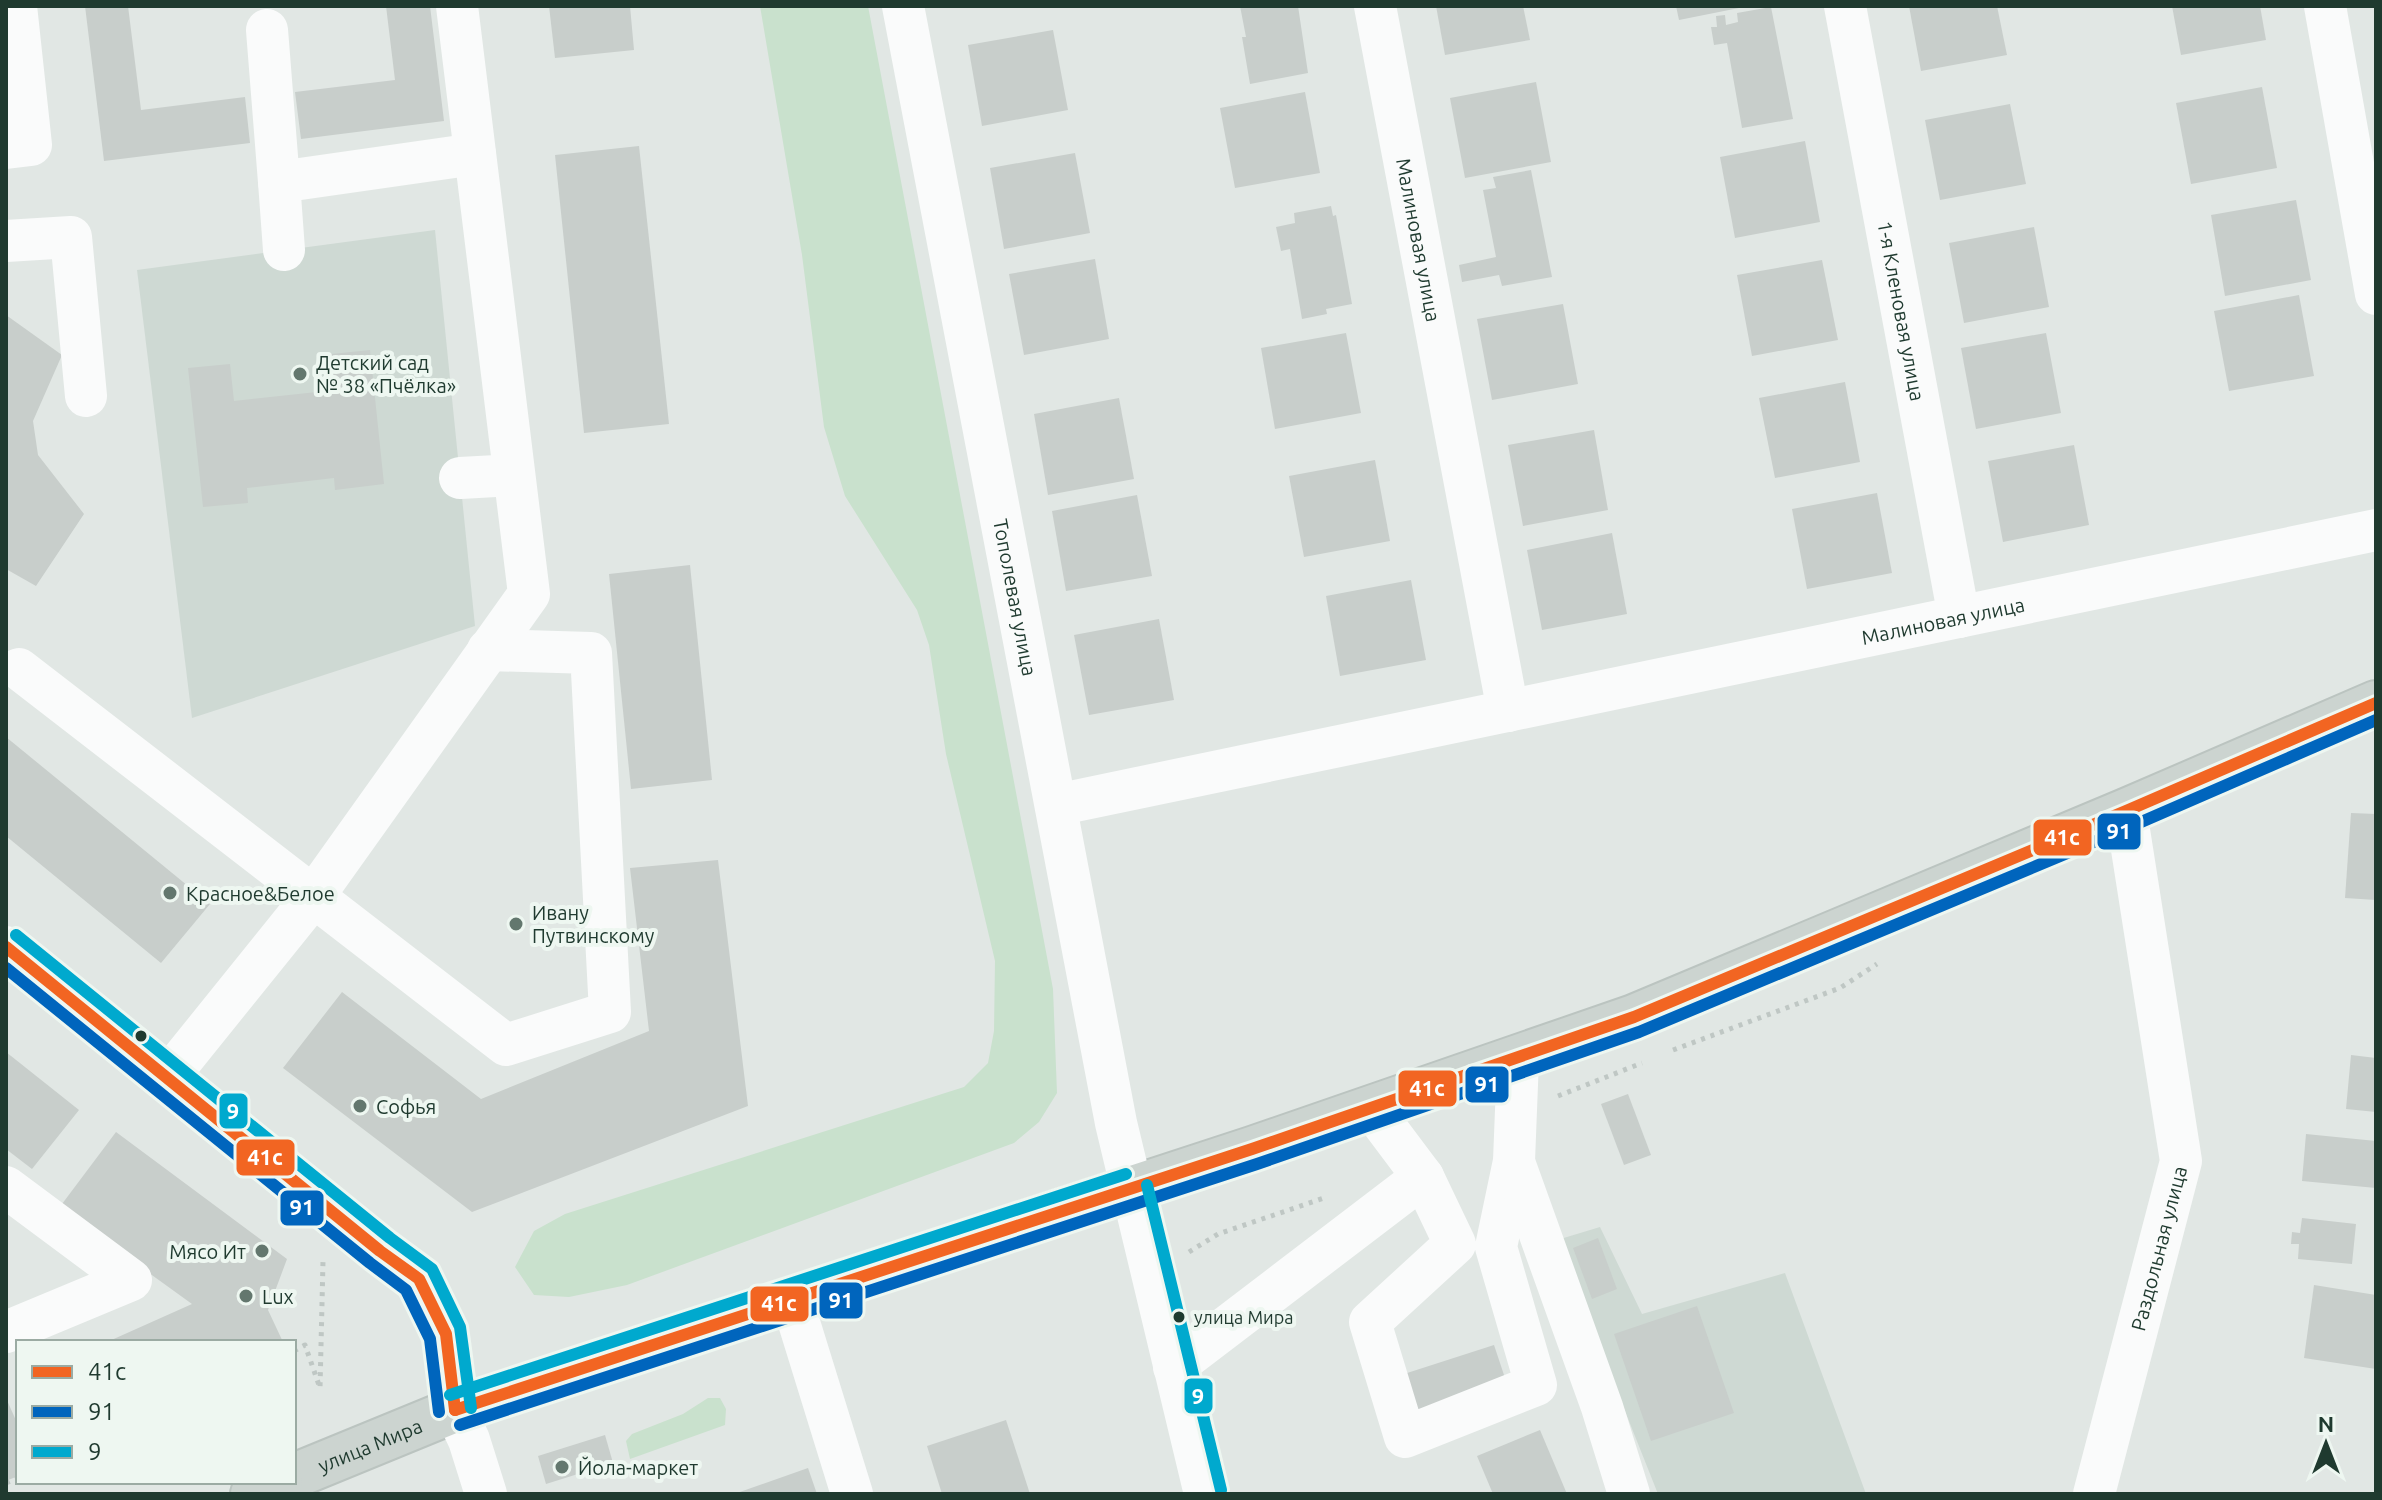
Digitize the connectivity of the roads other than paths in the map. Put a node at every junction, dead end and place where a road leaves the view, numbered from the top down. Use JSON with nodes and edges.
{"nodes":[{"id":1,"x":16,"y":6,"type":"edge"},
{"id":2,"x":457,"y":6,"type":"edge"},
{"id":3,"x":903,"y":6,"type":"edge"},
{"id":4,"x":1375,"y":6,"type":"edge"},
{"id":5,"x":1845,"y":6,"type":"edge"},
{"id":6,"x":2325,"y":6,"type":"edge"},
{"id":7,"x":267,"y":30,"type":"dead end"},
{"id":8,"x":6,"y":148,"type":"edge"},
{"id":9,"x":475,"y":154,"type":"junction"},
{"id":10,"x":279,"y":182,"type":"junction"},
{"id":11,"x":6,"y":241,"type":"edge"},
{"id":12,"x":284,"y":250,"type":"dead end"},
{"id":13,"x":2376,"y":294,"type":"edge"},
{"id":14,"x":86,"y":396,"type":"dead end"},
{"id":15,"x":514,"y":475,"type":"junction"},
{"id":16,"x":460,"y":478,"type":"dead end"},
{"id":17,"x":2376,"y":530,"type":"edge"},
{"id":18,"x":1959,"y":617,"type":"junction"},
{"id":19,"x":488,"y":650,"type":"junction"},
{"id":20,"x":19,"y":669,"type":"dead end"},
{"id":21,"x":2376,"y":703,"type":"edge"},
{"id":22,"x":1508,"y":711,"type":"junction"},
{"id":23,"x":1056,"y":805,"type":"junction"},
{"id":24,"x":2126,"y":811,"type":"junction"},
{"id":25,"x":313,"y":897,"type":"junction"},
{"id":26,"x":6,"y":947,"type":"edge"},
{"id":27,"x":1518,"y":1059,"type":"junction"},
{"id":28,"x":168,"y":1077,"type":"junction"},
{"id":29,"x":1372,"y":1109,"type":"junction"},
{"id":30,"x":1514,"y":1161,"type":"junction"},
{"id":31,"x":1423,"y":1177,"type":"junction"},
{"id":32,"x":6,"y":1187,"type":"edge"},
{"id":33,"x":1131,"y":1189,"type":"junction"},
{"id":34,"x":792,"y":1300,"type":"junction"},
{"id":35,"x":6,"y":1332,"type":"edge"},
{"id":36,"x":1174,"y":1367,"type":"junction"},
{"id":37,"x":455,"y":1410,"type":"junction"},
{"id":38,"x":296,"y":1475,"type":"edge"},
{"id":39,"x":276,"y":1484,"type":"edge"},
{"id":40,"x":253,"y":1494,"type":"edge"},
{"id":41,"x":486,"y":1494,"type":"edge"},
{"id":42,"x":852,"y":1494,"type":"edge"},
{"id":43,"x":1205,"y":1494,"type":"edge"},
{"id":44,"x":1629,"y":1494,"type":"edge"},
{"id":45,"x":2094,"y":1494,"type":"edge"}],
"edges":[{"from":1,"to":8,"type":"street"},
{"from":2,"to":9,"type":"street"},
{"from":3,"to":23,"type":"street","name":"Тополевая улица"},
{"from":4,"to":22,"type":"street","name":"Малиновая улица"},
{"from":5,"to":18,"type":"street","name":"1-я Кленовая улица"},
{"from":6,"to":13,"type":"street"},
{"from":7,"to":10,"type":"street"},
{"from":9,"to":10,"type":"street"},
{"from":9,"to":15,"type":"street"},
{"from":10,"to":12,"type":"street"},
{"from":11,"to":14,"type":"street"},
{"from":15,"to":16,"type":"street"},
{"from":15,"to":19,"type":"street"},
{"from":17,"to":18,"type":"street","name":"Малиновая улица"},
{"from":18,"to":22,"type":"street","name":"Малиновая улица"},
{"from":19,"to":25,"type":"street"},
{"from":19,"to":25,"type":"street"},
{"from":20,"to":25,"type":"street"},
{"from":21,"to":24,"type":"main road","name":"улица Мира"},
{"from":22,"to":23,"type":"street","name":"Малиновая улица"},
{"from":23,"to":33,"type":"street","name":"Тополевая улица"},
{"from":24,"to":27,"type":"main road","name":"улица Мира"},
{"from":24,"to":45,"type":"street","name":"Раздольная улица"},
{"from":25,"to":28,"type":"street"},
{"from":26,"to":28,"type":"street"},
{"from":27,"to":29,"type":"main road","name":"улица Мира"},
{"from":27,"to":30,"type":"street"},
{"from":28,"to":37,"type":"street"},
{"from":29,"to":31,"type":"street"},
{"from":29,"to":33,"type":"main road","name":"улица Мира"},
{"from":30,"to":31,"type":"street"},
{"from":30,"to":44,"type":"street"},
{"from":31,"to":36,"type":"street"},
{"from":32,"to":35,"type":"street"},
{"from":33,"to":34,"type":"main road","name":"улица Мира"},
{"from":33,"to":36,"type":"street","name":"Тополевая улица"},
{"from":34,"to":37,"type":"main road","name":"улица Мира"},
{"from":34,"to":42,"type":"street"},
{"from":36,"to":43,"type":"street","name":"Тополевая улица"},
{"from":37,"to":38,"type":"main road","name":"улица Мира"},
{"from":37,"to":41,"type":"street"},
{"from":39,"to":40,"type":"main road"}]}
